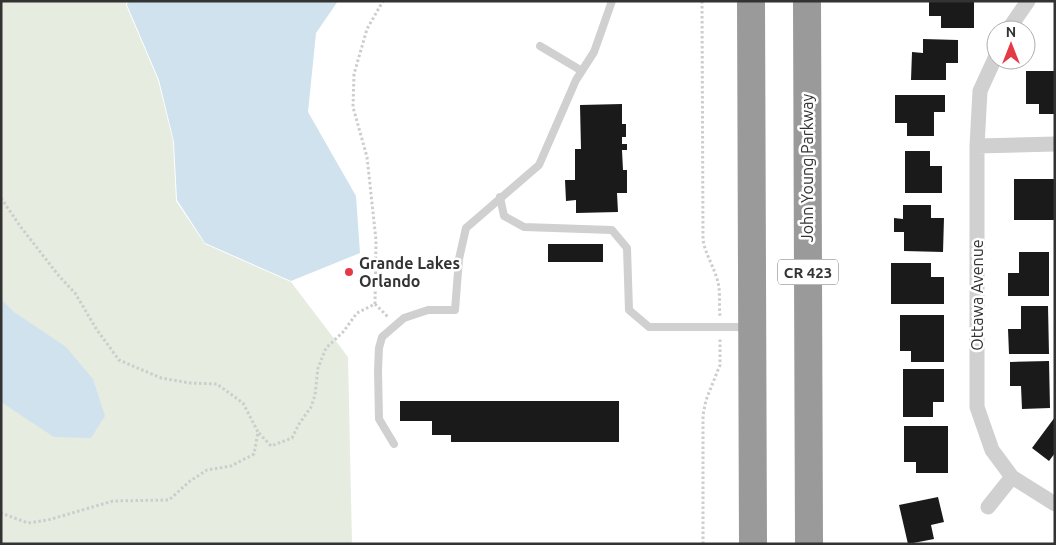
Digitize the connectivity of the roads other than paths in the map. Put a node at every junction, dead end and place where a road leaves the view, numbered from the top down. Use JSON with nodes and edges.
{"nodes":[{"id":1,"x":612,"y":1,"type":"edge"},
{"id":2,"x":751,"y":1,"type":"edge"},
{"id":3,"x":806,"y":1,"type":"edge"},
{"id":4,"x":1028,"y":1,"type":"edge"},
{"id":5,"x":1015,"y":20,"type":"edge"},
{"id":6,"x":540,"y":46,"type":"dead end"},
{"id":7,"x":582,"y":70,"type":"junction"},
{"id":8,"x":990,"y":70,"type":"edge"},
{"id":9,"x":1055,"y":144,"type":"edge"},
{"id":10,"x":977,"y":146,"type":"junction"},
{"id":11,"x":500,"y":196,"type":"junction"},
{"id":12,"x":752,"y":327,"type":"junction"},
{"id":13,"x":394,"y":444,"type":"dead end"},
{"id":14,"x":1012,"y":477,"type":"junction"},
{"id":15,"x":1055,"y":504,"type":"edge"},
{"id":16,"x":988,"y":507,"type":"dead end"},
{"id":17,"x":753,"y":544,"type":"edge"},
{"id":18,"x":809,"y":544,"type":"edge"}],
"edges":[{"from":1,"to":7,"type":"lane"},
{"from":2,"to":12,"type":"highway"},
{"from":3,"to":18,"type":"highway","name":"John Young Parkway","number":"CR 423"},
{"from":4,"to":5,"type":"street"},
{"from":6,"to":7,"type":"lane"},
{"from":7,"to":11,"type":"lane"},
{"from":8,"to":10,"type":"street","name":"Ottawa Avenue"},
{"from":9,"to":10,"type":"street"},
{"from":10,"to":14,"type":"street","name":"Ottawa Avenue"},
{"from":11,"to":12,"type":"lane"},
{"from":11,"to":13,"type":"lane"},
{"from":12,"to":17,"type":"highway"},
{"from":14,"to":15,"type":"street","name":"Ottawa Avenue"},
{"from":14,"to":16,"type":"street"}]}
